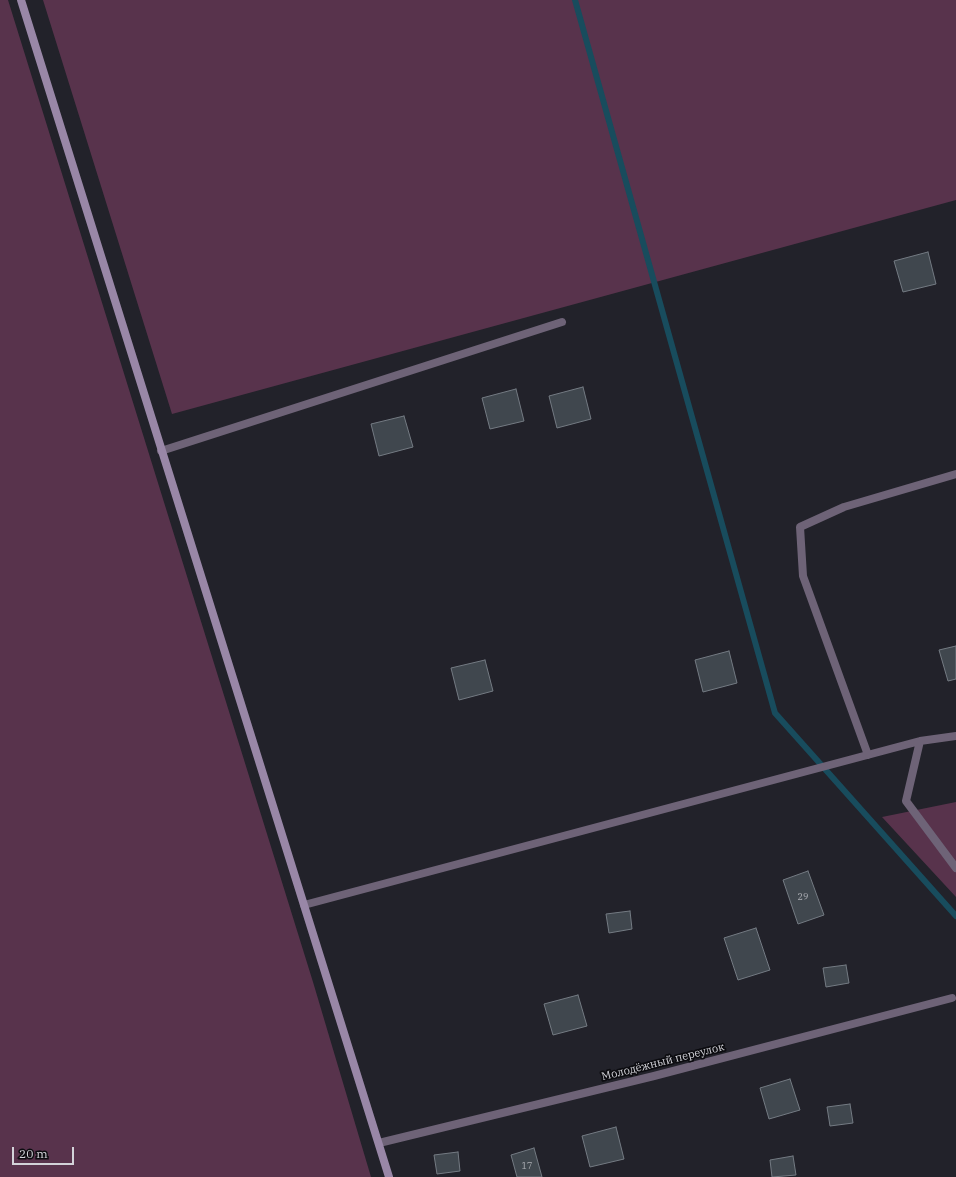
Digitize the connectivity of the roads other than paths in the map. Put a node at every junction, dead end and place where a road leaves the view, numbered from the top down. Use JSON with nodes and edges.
{"nodes":[{"id":1,"x":21,"y":0,"type":"edge"},
{"id":2,"x":562,"y":322,"type":"dead end"},
{"id":3,"x":161,"y":451,"type":"junction"},
{"id":4,"x":956,"y":474,"type":"edge"},
{"id":5,"x":956,"y":736,"type":"edge"},
{"id":6,"x":920,"y":741,"type":"junction"},
{"id":7,"x":868,"y":755,"type":"junction"},
{"id":8,"x":956,"y":868,"type":"edge"},
{"id":9,"x":304,"y":905,"type":"junction"},
{"id":10,"x":952,"y":998,"type":"dead end"},
{"id":11,"x":378,"y":1143,"type":"junction"},
{"id":12,"x":389,"y":1177,"type":"edge"}],
"edges":[{"from":1,"to":3,"type":"street"},
{"from":2,"to":3,"type":"lane"},
{"from":3,"to":9,"type":"street"},
{"from":4,"to":7,"type":"lane"},
{"from":5,"to":6,"type":"lane"},
{"from":6,"to":7,"type":"lane"},
{"from":6,"to":8,"type":"lane"},
{"from":7,"to":9,"type":"lane"},
{"from":9,"to":11,"type":"street"},
{"from":10,"to":11,"type":"lane","name":"Молодёжный переулок"},
{"from":11,"to":12,"type":"street"}]}
